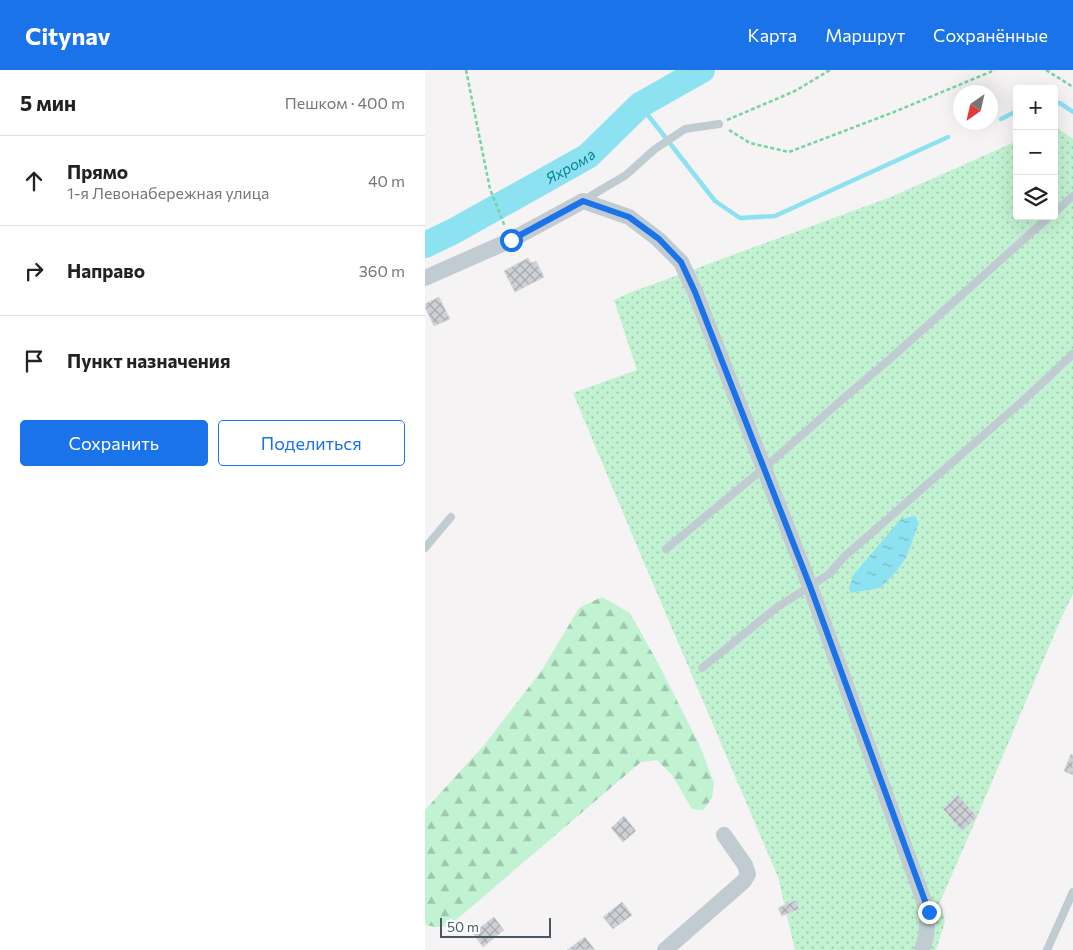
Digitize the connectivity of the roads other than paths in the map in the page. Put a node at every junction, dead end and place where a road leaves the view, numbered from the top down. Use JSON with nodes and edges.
{"nodes":[{"id":1,"x":719,"y":124,"type":"road end"},
{"id":2,"x":1073,"y":196,"type":"edge"},
{"id":3,"x":583,"y":201,"type":"junction"},
{"id":4,"x":1058,"y":209,"type":"edge"},
{"id":5,"x":1046,"y":220,"type":"edge"},
{"id":6,"x":425,"y":278,"type":"edge"},
{"id":7,"x":1073,"y":354,"type":"edge"},
{"id":8,"x":764,"y":468,"type":"junction"},
{"id":9,"x":451,"y":517,"type":"dead end"},
{"id":10,"x":425,"y":548,"type":"edge"},
{"id":11,"x":666,"y":549,"type":"dead end"},
{"id":12,"x":810,"y":586,"type":"junction"},
{"id":13,"x":702,"y":668,"type":"dead end"},
{"id":14,"x":724,"y":835,"type":"dead end"},
{"id":15,"x":1073,"y":892,"type":"edge"},
{"id":16,"x":665,"y":950,"type":"edge"},
{"id":17,"x":921,"y":950,"type":"edge"},
{"id":18,"x":1047,"y":950,"type":"edge"}],
"edges":[{"from":1,"to":3,"type":"lane"},
{"from":2,"to":4,"type":"lane"},
{"from":3,"to":6,"type":"street"},
{"from":3,"to":8,"type":"street"},
{"from":5,"to":8,"type":"lane"},
{"from":7,"to":12,"type":"lane"},
{"from":8,"to":11,"type":"lane"},
{"from":8,"to":12,"type":"street"},
{"from":9,"to":10,"type":"lane"},
{"from":12,"to":13,"type":"lane"},
{"from":12,"to":17,"type":"street"},
{"from":14,"to":16,"type":"street"},
{"from":15,"to":18,"type":"lane"}]}
